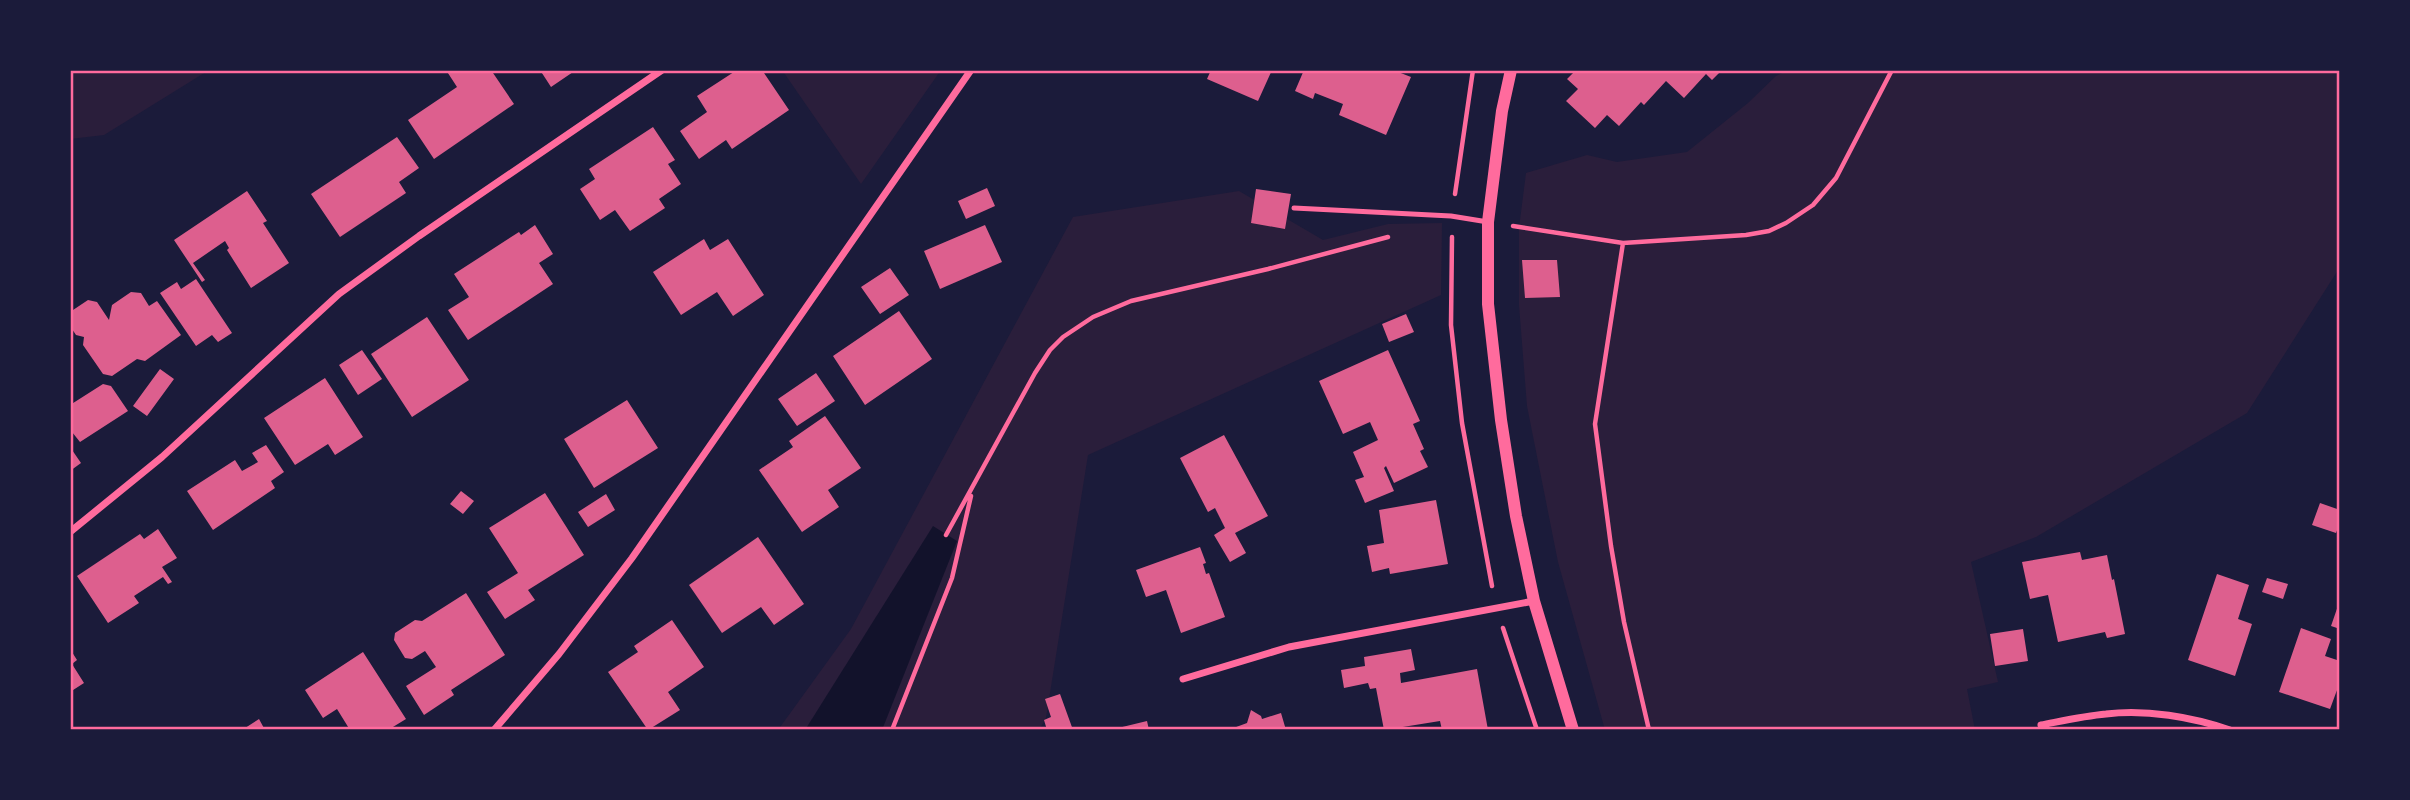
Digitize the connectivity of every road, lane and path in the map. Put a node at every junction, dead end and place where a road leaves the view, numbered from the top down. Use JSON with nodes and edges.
{"nodes":[{"id":1,"x":662,"y":70,"type":"edge"},
{"id":2,"x":971,"y":70,"type":"edge"},
{"id":3,"x":1473,"y":70,"type":"edge"},
{"id":4,"x":1511,"y":70,"type":"edge"},
{"id":5,"x":1892,"y":70,"type":"edge"},
{"id":6,"x":1294,"y":208,"type":"dead end"},
{"id":7,"x":1451,"y":216,"type":"junction"},
{"id":8,"x":1488,"y":222,"type":"junction"},
{"id":9,"x":1397,"y":235,"type":"dead end"},
{"id":10,"x":1623,"y":243,"type":"junction"},
{"id":11,"x":973,"y":489,"type":"junction"},
{"id":12,"x":70,"y":532,"type":"edge"},
{"id":13,"x":946,"y":535,"type":"dead end"},
{"id":14,"x":1534,"y":601,"type":"junction"},
{"id":15,"x":1496,"y":609,"type":"junction"},
{"id":16,"x":1183,"y":678,"type":"dead end"},
{"id":17,"x":2041,"y":724,"type":"dead end"},
{"id":18,"x":494,"y":730,"type":"edge"},
{"id":19,"x":892,"y":730,"type":"edge"},
{"id":20,"x":1537,"y":730,"type":"edge"},
{"id":21,"x":1573,"y":730,"type":"edge"},
{"id":22,"x":1649,"y":730,"type":"edge"},
{"id":23,"x":2230,"y":730,"type":"edge"}],
"edges":[{"from":1,"to":12,"type":"street"},
{"from":2,"to":18,"type":"street"},
{"from":3,"to":7,"type":"path"},
{"from":4,"to":8,"type":"street"},
{"from":5,"to":10,"type":"path"},
{"from":6,"to":7,"type":"lane"},
{"from":7,"to":8,"type":"lane"},
{"from":7,"to":15,"type":"path"},
{"from":8,"to":10,"type":"path"},
{"from":8,"to":14,"type":"street"},
{"from":9,"to":11,"type":"path"},
{"from":10,"to":22,"type":"path"},
{"from":11,"to":13,"type":"path"},
{"from":11,"to":19,"type":"path"},
{"from":14,"to":15,"type":"street"},
{"from":14,"to":21,"type":"street"},
{"from":15,"to":16,"type":"street"},
{"from":15,"to":20,"type":"path"},
{"from":17,"to":23,"type":"street"}]}
